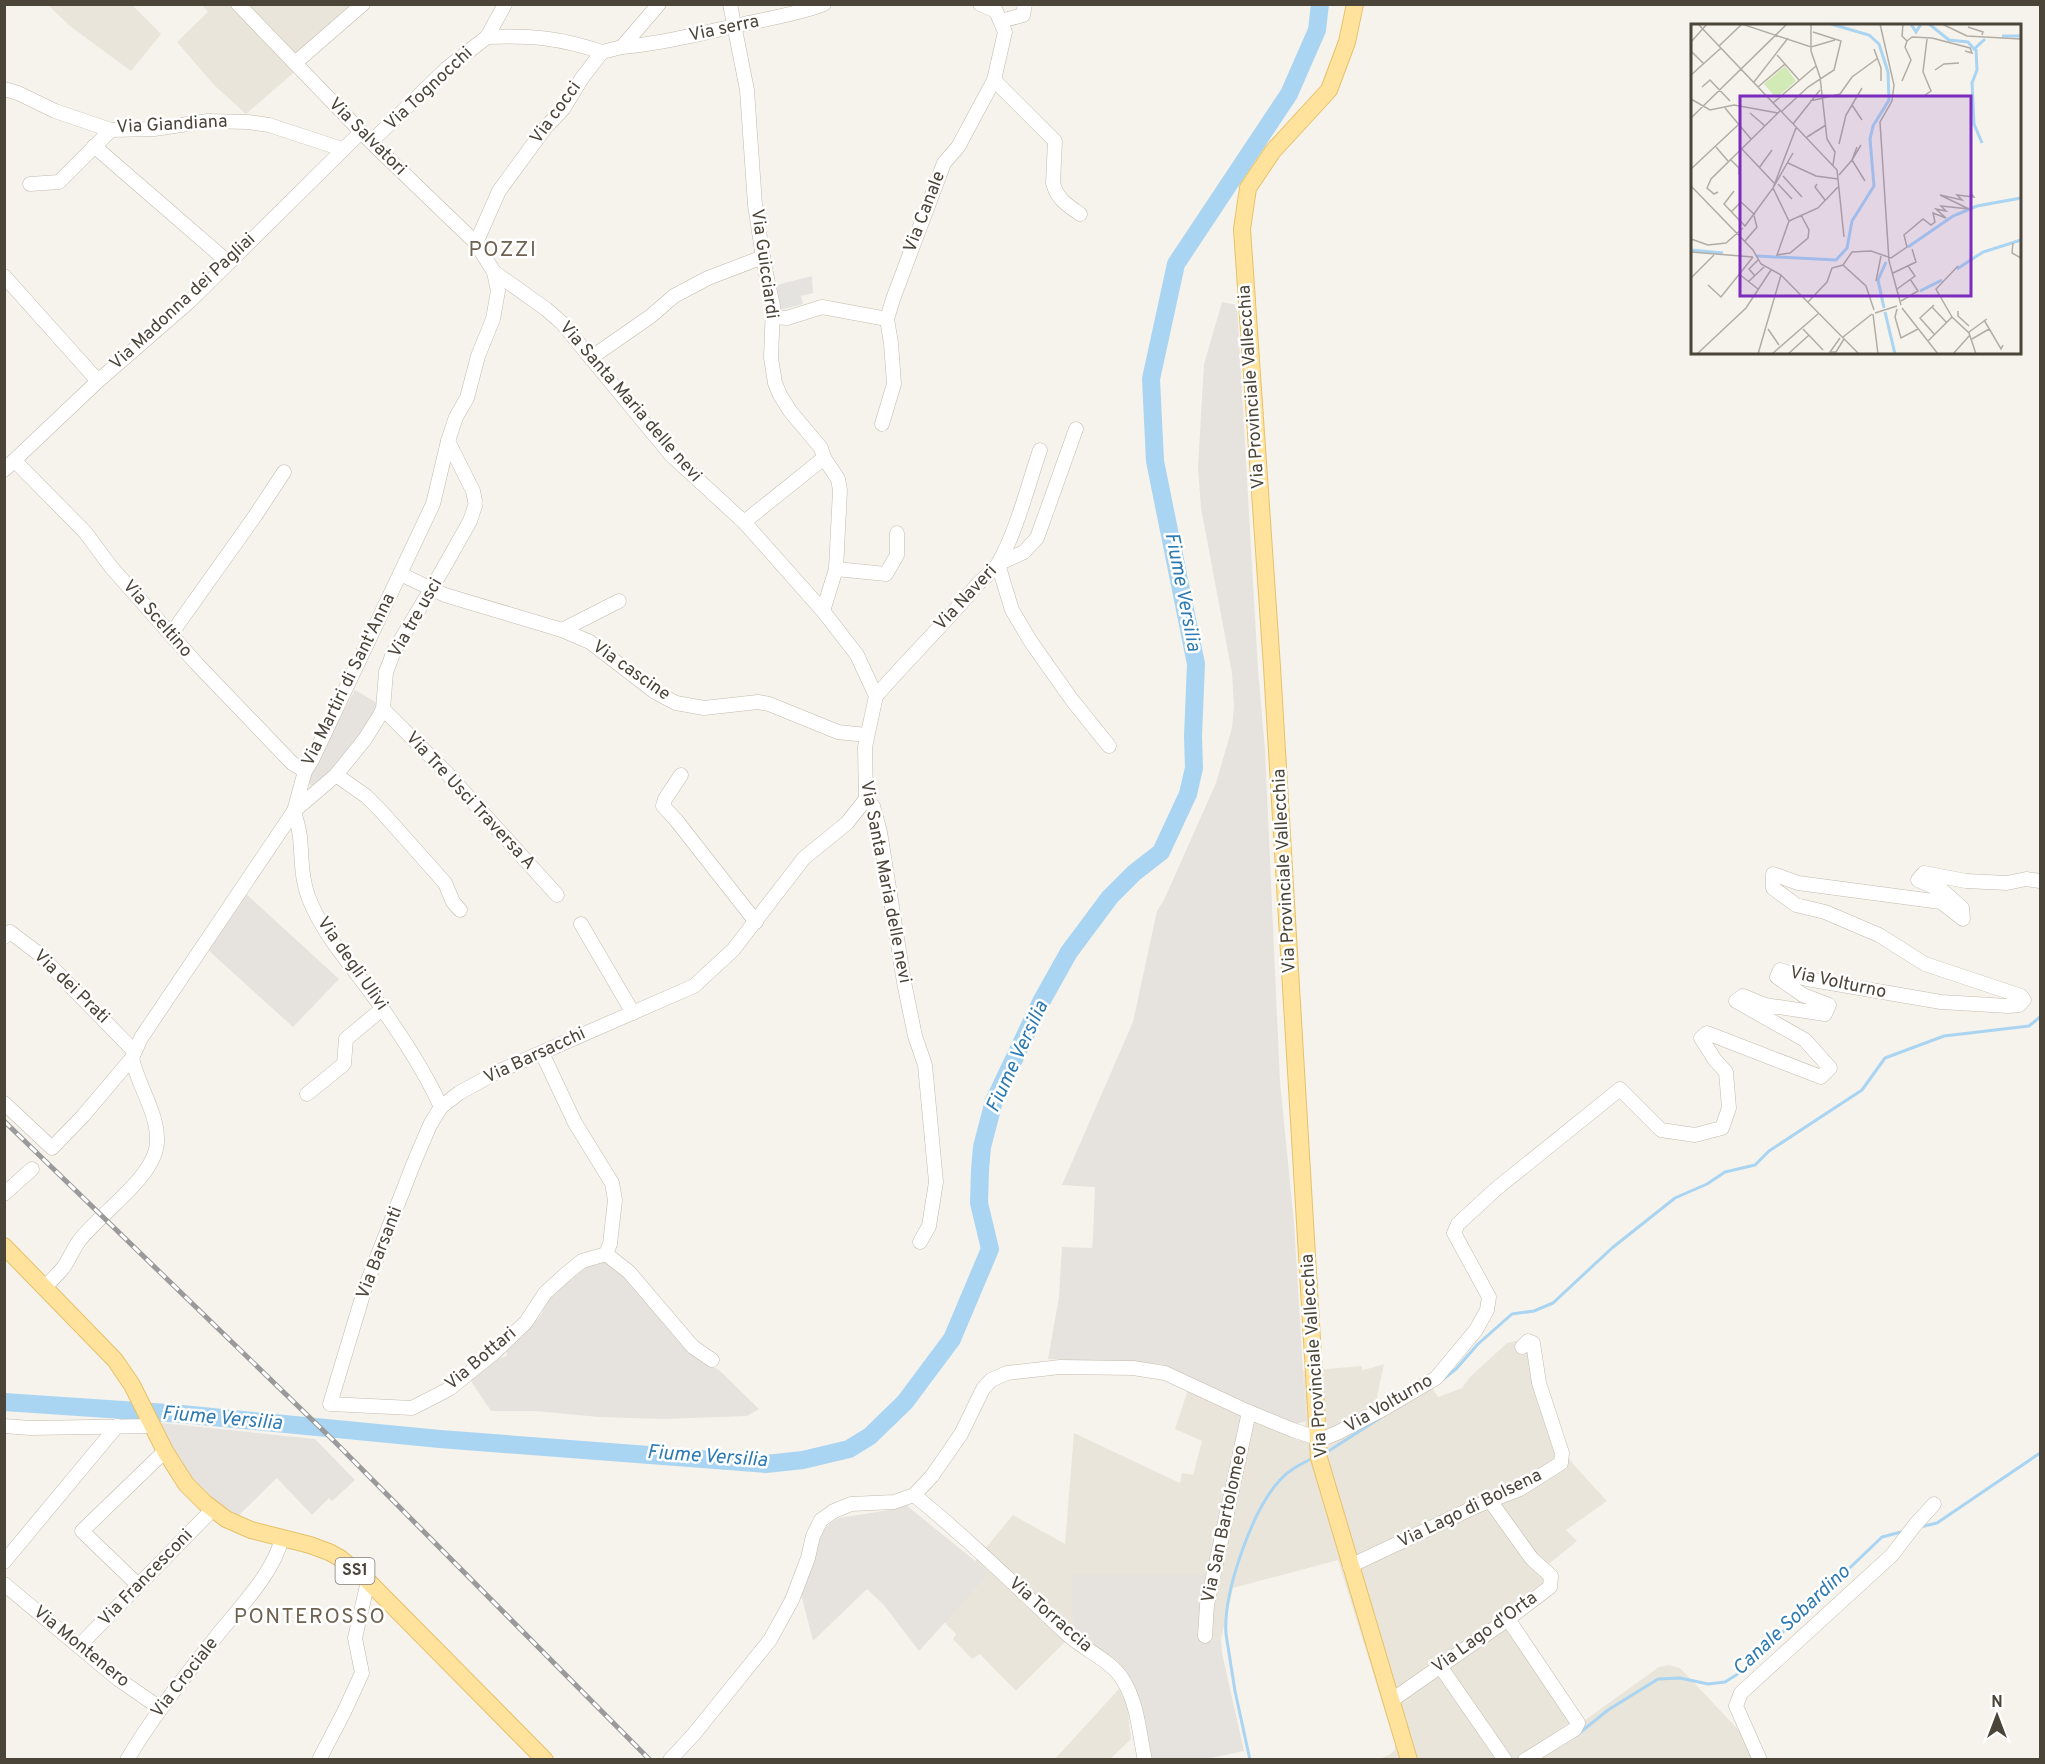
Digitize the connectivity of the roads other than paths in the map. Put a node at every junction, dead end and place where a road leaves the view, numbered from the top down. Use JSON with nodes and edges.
{"nodes":[{"id":1,"x":238,"y":4,"type":"edge"},
{"id":2,"x":363,"y":4,"type":"edge"},
{"id":3,"x":505,"y":4,"type":"edge"},
{"id":4,"x":659,"y":4,"type":"edge"},
{"id":5,"x":730,"y":4,"type":"edge"},
{"id":6,"x":825,"y":4,"type":"edge"},
{"id":7,"x":980,"y":4,"type":"edge"},
{"id":8,"x":1025,"y":4,"type":"edge"},
{"id":9,"x":1355,"y":4,"type":"edge"},
{"id":10,"x":1001,"y":21,"type":"junction"},
{"id":11,"x":735,"y":26,"type":"junction"},
{"id":12,"x":487,"y":37,"type":"junction"},
{"id":13,"x":622,"y":47,"type":"junction"},
{"id":14,"x":602,"y":52,"type":"junction"},
{"id":15,"x":295,"y":63,"type":"junction"},
{"id":16,"x":994,"y":80,"type":"junction"},
{"id":17,"x":4,"y":89,"type":"edge"},
{"id":18,"x":111,"y":130,"type":"junction"},
{"id":19,"x":366,"y":137,"type":"junction"},
{"id":20,"x":94,"y":146,"type":"junction"},
{"id":21,"x":342,"y":149,"type":"junction"},
{"id":22,"x":30,"y":184,"type":"dead end"},
{"id":23,"x":1080,"y":214,"type":"dead end"},
{"id":24,"x":476,"y":243,"type":"junction"},
{"id":25,"x":763,"y":257,"type":"junction"},
{"id":26,"x":228,"y":262,"type":"junction"},
{"id":27,"x":494,"y":272,"type":"junction"},
{"id":28,"x":4,"y":276,"type":"edge"},
{"id":29,"x":774,"y":316,"type":"junction"},
{"id":30,"x":887,"y":319,"type":"junction"},
{"id":31,"x":592,"y":357,"type":"junction"},
{"id":32,"x":98,"y":381,"type":"junction"},
{"id":33,"x":882,"y":424,"type":"dead end"},
{"id":34,"x":1076,"y":429,"type":"dead end"},
{"id":35,"x":448,"y":441,"type":"junction"},
{"id":36,"x":1040,"y":450,"type":"dead end"},
{"id":37,"x":824,"y":458,"type":"junction"},
{"id":38,"x":10,"y":466,"type":"edge"},
{"id":39,"x":284,"y":472,"type":"dead end"},
{"id":40,"x":744,"y":522,"type":"junction"},
{"id":41,"x":897,"y":533,"type":"dead end"},
{"id":42,"x":998,"y":564,"type":"junction"},
{"id":43,"x":836,"y":569,"type":"junction"},
{"id":44,"x":400,"y":574,"type":"junction"},
{"id":45,"x":432,"y":588,"type":"junction"},
{"id":46,"x":619,"y":601,"type":"dead end"},
{"id":47,"x":823,"y":611,"type":"junction"},
{"id":48,"x":562,"y":630,"type":"junction"},
{"id":49,"x":171,"y":634,"type":"junction"},
{"id":50,"x":876,"y":696,"type":"junction"},
{"id":51,"x":383,"y":709,"type":"junction"},
{"id":52,"x":867,"y":735,"type":"junction"},
{"id":53,"x":1109,"y":746,"type":"dead end"},
{"id":54,"x":305,"y":771,"type":"junction"},
{"id":55,"x":336,"y":775,"type":"junction"},
{"id":56,"x":681,"y":775,"type":"dead end"},
{"id":57,"x":866,"y":799,"type":"junction"},
{"id":58,"x":294,"y":810,"type":"junction"},
{"id":59,"x":2040,"y":881,"type":"edge"},
{"id":60,"x":556,"y":895,"type":"dead end"},
{"id":61,"x":459,"y":910,"type":"dead end"},
{"id":62,"x":756,"y":921,"type":"junction"},
{"id":63,"x":581,"y":924,"type":"dead end"},
{"id":64,"x":4,"y":937,"type":"edge"},
{"id":65,"x":382,"y":1008,"type":"junction"},
{"id":66,"x":633,"y":1013,"type":"junction"},
{"id":67,"x":542,"y":1053,"type":"junction"},
{"id":68,"x":133,"y":1054,"type":"junction"},
{"id":69,"x":307,"y":1094,"type":"dead end"},
{"id":70,"x":4,"y":1103,"type":"edge"},
{"id":71,"x":441,"y":1107,"type":"junction"},
{"id":72,"x":32,"y":1169,"type":"dead end"},
{"id":73,"x":4,"y":1194,"type":"edge"},
{"id":74,"x":920,"y":1242,"type":"dead end"},
{"id":75,"x":4,"y":1246,"type":"edge"},
{"id":76,"x":606,"y":1254,"type":"junction"},
{"id":77,"x":44,"y":1288,"type":"junction"},
{"id":78,"x":1522,"y":1347,"type":"dead end"},
{"id":79,"x":712,"y":1360,"type":"dead end"},
{"id":80,"x":330,"y":1404,"type":"joint"},
{"id":81,"x":1249,"y":1412,"type":"junction"},
{"id":82,"x":151,"y":1423,"type":"junction"},
{"id":83,"x":4,"y":1426,"type":"edge"},
{"id":84,"x":117,"y":1426,"type":"junction"},
{"id":85,"x":1317,"y":1438,"type":"junction"},
{"id":86,"x":165,"y":1451,"type":"junction"},
{"id":87,"x":914,"y":1495,"type":"junction"},
{"id":88,"x":1491,"y":1502,"type":"junction"},
{"id":89,"x":1934,"y":1504,"type":"dead end"},
{"id":90,"x":213,"y":1509,"type":"junction"},
{"id":91,"x":282,"y":1538,"type":"junction"},
{"id":92,"x":4,"y":1562,"type":"edge"},
{"id":93,"x":1350,"y":1566,"type":"junction"},
{"id":94,"x":368,"y":1581,"type":"junction"},
{"id":95,"x":4,"y":1584,"type":"edge"},
{"id":96,"x":138,"y":1586,"type":"junction"},
{"id":97,"x":1508,"y":1620,"type":"junction"},
{"id":98,"x":1205,"y":1636,"type":"dead end"},
{"id":99,"x":79,"y":1646,"type":"junction"},
{"id":100,"x":1440,"y":1666,"type":"junction"},
{"id":101,"x":1392,"y":1700,"type":"junction"},
{"id":102,"x":160,"y":1708,"type":"junction"},
{"id":103,"x":127,"y":1760,"type":"edge"},
{"id":104,"x":319,"y":1760,"type":"edge"},
{"id":105,"x":545,"y":1760,"type":"edge"},
{"id":106,"x":670,"y":1760,"type":"edge"},
{"id":107,"x":1145,"y":1760,"type":"edge"},
{"id":108,"x":1408,"y":1760,"type":"edge"},
{"id":109,"x":1505,"y":1760,"type":"edge"},
{"id":110,"x":1525,"y":1760,"type":"edge"},
{"id":111,"x":1760,"y":1760,"type":"edge"}],
"edges":[{"from":1,"to":15,"type":"street","name":"Via Salvatori"},
{"from":2,"to":15,"type":"street"},
{"from":3,"to":12,"type":"street","name":"Via Tognocchi"},
{"from":4,"to":13,"type":"street"},
{"from":5,"to":11,"type":"street","name":"Via Guicciardi"},
{"from":6,"to":11,"type":"street","name":"Via serra"},
{"from":7,"to":10,"type":"street"},
{"from":8,"to":10,"type":"street"},
{"from":9,"to":85,"type":"main road","name":"Via Provinciale Vallecchia"},
{"from":10,"to":16,"type":"street","name":"Via Canale"},
{"from":11,"to":13,"type":"street","name":"Via serra"},
{"from":11,"to":25,"type":"street","name":"Via Guicciardi"},
{"from":12,"to":14,"type":"street","name":"Via Tognocchi"},
{"from":12,"to":19,"type":"street","name":"Via Tognocchi"},
{"from":13,"to":14,"type":"street"},
{"from":14,"to":24,"type":"street","name":"Via cocci"},
{"from":15,"to":19,"type":"street","name":"Via Salvatori"},
{"from":16,"to":23,"type":"street"},
{"from":16,"to":30,"type":"street","name":"Via Canale"},
{"from":17,"to":18,"type":"street","name":"Via Giandiana"},
{"from":18,"to":20,"type":"street"},
{"from":18,"to":21,"type":"street","name":"Via Giandiana"},
{"from":19,"to":21,"type":"street","name":"Via Madonna dei Pagliai"},
{"from":19,"to":24,"type":"street","name":"Via Salvatori"},
{"from":20,"to":22,"type":"street"},
{"from":20,"to":26,"type":"street"},
{"from":21,"to":26,"type":"street","name":"Via Madonna dei Pagliai"},
{"from":24,"to":27,"type":"street","name":"Via Salvatori"},
{"from":25,"to":29,"type":"street","name":"Via Guicciardi"},
{"from":25,"to":31,"type":"street"},
{"from":26,"to":32,"type":"street","name":"Via Madonna dei Pagliai"},
{"from":27,"to":31,"type":"street","name":"Via Santa Maria delle nevi"},
{"from":27,"to":35,"type":"street","name":"Via Martiri di Sant'Anna"},
{"from":28,"to":32,"type":"street"},
{"from":29,"to":30,"type":"street"},
{"from":29,"to":37,"type":"street","name":"Via Guicciardi"},
{"from":30,"to":33,"type":"street","name":"Via Canale"},
{"from":31,"to":40,"type":"street","name":"Via Santa Maria delle nevi"},
{"from":32,"to":38,"type":"street","name":"Via Madonna dei Pagliai"},
{"from":34,"to":42,"type":"street"},
{"from":35,"to":44,"type":"street","name":"Via Martiri di Sant'Anna"},
{"from":35,"to":45,"type":"street","name":"Via tre usci"},
{"from":36,"to":42,"type":"street","name":"Via Naveri"},
{"from":37,"to":40,"type":"street"},
{"from":37,"to":43,"type":"street","name":"Via Guicciardi"},
{"from":38,"to":49,"type":"street","name":"Via Sceltino"},
{"from":39,"to":49,"type":"street"},
{"from":40,"to":47,"type":"street","name":"Via Santa Maria delle nevi"},
{"from":41,"to":43,"type":"street"},
{"from":42,"to":50,"type":"street","name":"Via Naveri"},
{"from":42,"to":53,"type":"street"},
{"from":43,"to":47,"type":"street","name":"Via Guicciardi"},
{"from":44,"to":45,"type":"street","name":"Via cascine"},
{"from":44,"to":54,"type":"street","name":"Via Martiri di Sant'Anna"},
{"from":45,"to":48,"type":"street","name":"Via cascine"},
{"from":45,"to":51,"type":"street","name":"Via tre usci"},
{"from":46,"to":48,"type":"street"},
{"from":47,"to":50,"type":"street","name":"Via Santa Maria delle nevi"},
{"from":48,"to":52,"type":"street","name":"Via cascine"},
{"from":49,"to":54,"type":"street","name":"Via Sceltino"},
{"from":50,"to":52,"type":"street","name":"Via Santa Maria delle nevi"},
{"from":51,"to":55,"type":"street","name":"Via tre usci"},
{"from":51,"to":60,"type":"street","name":"Via Tre Usci Traversa A"},
{"from":52,"to":57,"type":"street","name":"Via Santa Maria delle nevi"},
{"from":54,"to":58,"type":"street","name":"Via Martiri di Sant'Anna"},
{"from":55,"to":58,"type":"street","name":"Via tre usci"},
{"from":55,"to":61,"type":"street"},
{"from":56,"to":62,"type":"street"},
{"from":57,"to":62,"type":"street","name":"Via Barsacchi"},
{"from":57,"to":74,"type":"street","name":"Via Santa Maria delle nevi"},
{"from":58,"to":65,"type":"street","name":"Via degli Ulivi"},
{"from":58,"to":68,"type":"street","name":"Via Martiri di Sant'Anna"},
{"from":59,"to":85,"type":"street","name":"Via Volturno"},
{"from":62,"to":66,"type":"street","name":"Via Barsacchi"},
{"from":63,"to":66,"type":"street"},
{"from":64,"to":68,"type":"street","name":"Via dei Prati"},
{"from":65,"to":69,"type":"street"},
{"from":65,"to":71,"type":"street","name":"Via degli Ulivi"},
{"from":66,"to":67,"type":"street","name":"Via Barsacchi"},
{"from":67,"to":71,"type":"street","name":"Via Barsacchi"},
{"from":67,"to":76,"type":"street"},
{"from":68,"to":70,"type":"street","name":"Via Martiri di Sant'Anna"},
{"from":68,"to":77,"type":"street"},
{"from":71,"to":80,"type":"street","name":"Via Barsanti"},
{"from":72,"to":73,"type":"street"},
{"from":75,"to":77,"type":"main road","number":"SS1"},
{"from":76,"to":79,"type":"street"},
{"from":76,"to":80,"type":"street","name":"Via Bottari"},
{"from":77,"to":82,"type":"main road","number":"SS1"},
{"from":78,"to":88,"type":"street","name":"Via Lago di Bolsena"},
{"from":81,"to":85,"type":"street"},
{"from":81,"to":87,"type":"street"},
{"from":81,"to":98,"type":"street","name":"Via San Bartolomeo"},
{"from":82,"to":84,"type":"street"},
{"from":82,"to":86,"type":"main road","number":"SS1"},
{"from":83,"to":84,"type":"street"},
{"from":84,"to":92,"type":"street"},
{"from":85,"to":93,"type":"main road","name":"Via Provinciale Vallecchia"},
{"from":86,"to":90,"type":"main road","number":"SS1"},
{"from":86,"to":96,"type":"street"},
{"from":87,"to":106,"type":"street"},
{"from":87,"to":107,"type":"street","name":"Via Torraccia"},
{"from":88,"to":93,"type":"street","name":"Via Lago di Bolsena"},
{"from":88,"to":97,"type":"street","name":"Via Lago d'Orta"},
{"from":89,"to":111,"type":"street"},
{"from":90,"to":91,"type":"main road","number":"SS1"},
{"from":90,"to":96,"type":"street","name":"Via Francesconi"},
{"from":91,"to":94,"type":"main road","number":"SS1"},
{"from":91,"to":102,"type":"street","name":"Via Crociale"},
{"from":93,"to":101,"type":"main road","name":"Via Provinciale Vallecchia"},
{"from":94,"to":104,"type":"street"},
{"from":94,"to":105,"type":"main road","number":"SS1"},
{"from":95,"to":99,"type":"street","name":"Via Montenero"},
{"from":96,"to":99,"type":"street","name":"Via Francesconi"},
{"from":97,"to":100,"type":"street","name":"Via Lago d'Orta"},
{"from":97,"to":110,"type":"street"},
{"from":99,"to":102,"type":"street","name":"Via Montenero"},
{"from":100,"to":101,"type":"street","name":"Via Lago d'Orta"},
{"from":100,"to":109,"type":"street"},
{"from":101,"to":108,"type":"main road","name":"Via Provinciale Vallecchia"},
{"from":102,"to":103,"type":"street","name":"Via Crociale"}]}
